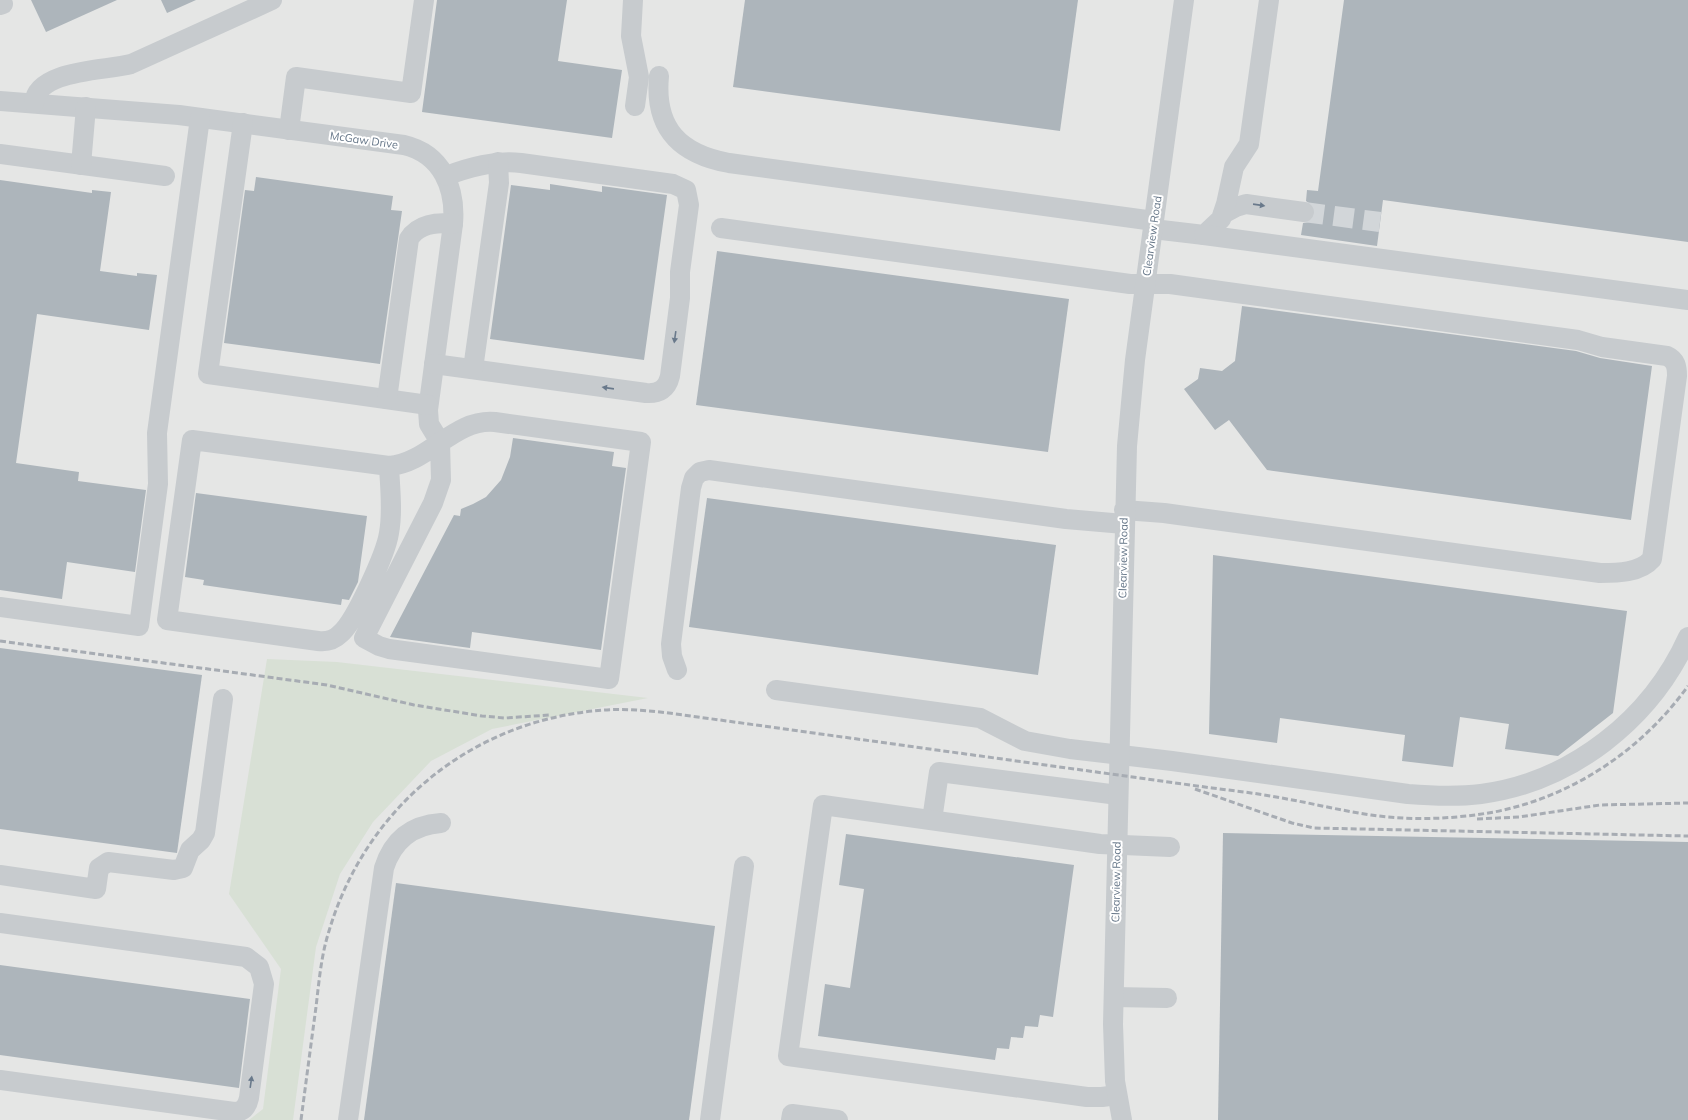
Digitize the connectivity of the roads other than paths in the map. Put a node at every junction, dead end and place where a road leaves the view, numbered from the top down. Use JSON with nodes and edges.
{"nodes":[{"id":1,"x":1,"y":0,"type":"edge"},
{"id":2,"x":272,"y":0,"type":"edge"},
{"id":3,"x":424,"y":0,"type":"edge"},
{"id":4,"x":633,"y":0,"type":"edge"},
{"id":5,"x":1184,"y":0,"type":"edge"},
{"id":6,"x":1269,"y":0,"type":"edge"},
{"id":7,"x":0,"y":5,"type":"edge"},
{"id":8,"x":234,"y":8,"type":"edge"},
{"id":9,"x":659,"y":76,"type":"dead end"},
{"id":10,"x":0,"y":101,"type":"edge"},
{"id":11,"x":34,"y":103,"type":"junction"},
{"id":12,"x":635,"y":106,"type":"dead end"},
{"id":13,"x":86,"y":107,"type":"junction"},
{"id":14,"x":200,"y":118,"type":"junction"},
{"id":15,"x":243,"y":123,"type":"junction"},
{"id":16,"x":289,"y":130,"type":"junction"},
{"id":17,"x":0,"y":154,"type":"edge"},
{"id":18,"x":498,"y":162,"type":"junction"},
{"id":19,"x":81,"y":165,"type":"junction"},
{"id":20,"x":165,"y":176,"type":"dead end"},
{"id":21,"x":446,"y":176,"type":"junction"},
{"id":22,"x":1304,"y":212,"type":"tunnel mouth"},
{"id":23,"x":1223,"y":214,"type":"junction"},
{"id":24,"x":453,"y":224,"type":"junction"},
{"id":25,"x":1154,"y":225,"type":"junction"},
{"id":26,"x":721,"y":228,"type":"dead end"},
{"id":27,"x":1204,"y":235,"type":"junction"},
{"id":28,"x":1146,"y":284,"type":"junction"},
{"id":29,"x":1688,"y":300,"type":"edge"},
{"id":30,"x":434,"y":364,"type":"junction"},
{"id":31,"x":473,"y":369,"type":"junction"},
{"id":32,"x":387,"y":399,"type":"junction"},
{"id":33,"x":428,"y":404,"type":"junction"},
{"id":34,"x":440,"y":442,"type":"junction"},
{"id":35,"x":389,"y":466,"type":"junction"},
{"id":36,"x":1124,"y":517,"type":"junction"},
{"id":37,"x":0,"y":608,"type":"edge"},
{"id":38,"x":1688,"y":636,"type":"edge"},
{"id":39,"x":677,"y":670,"type":"dead end"},
{"id":40,"x":776,"y":690,"type":"dead end"},
{"id":41,"x":223,"y":699,"type":"dead end"},
{"id":42,"x":1120,"y":754,"type":"junction"},
{"id":43,"x":1118,"y":795,"type":"junction"},
{"id":44,"x":932,"y":820,"type":"junction"},
{"id":45,"x":441,"y":823,"type":"dead end"},
{"id":46,"x":1117,"y":845,"type":"junction"},
{"id":47,"x":1170,"y":847,"type":"dead end"},
{"id":48,"x":744,"y":866,"type":"dead end"},
{"id":49,"x":0,"y":876,"type":"edge"},
{"id":50,"x":0,"y":923,"type":"edge"},
{"id":51,"x":1114,"y":998,"type":"junction"},
{"id":52,"x":1167,"y":998,"type":"dead end"},
{"id":53,"x":0,"y":1080,"type":"edge"},
{"id":54,"x":1117,"y":1095,"type":"junction"},
{"id":55,"x":348,"y":1120,"type":"edge"},
{"id":56,"x":710,"y":1120,"type":"edge"},
{"id":57,"x":791,"y":1120,"type":"edge"},
{"id":58,"x":838,"y":1120,"type":"edge"},
{"id":59,"x":1122,"y":1120,"type":"edge"}],
"edges":[{"from":1,"to":7,"type":"street"},
{"from":2,"to":8,"type":"street"},
{"from":3,"to":16,"type":"street"},
{"from":4,"to":12,"type":"street"},
{"from":5,"to":25,"type":"street","name":"Clearview Road"},
{"from":6,"to":23,"type":"street"},
{"from":8,"to":11,"type":"street"},
{"from":9,"to":25,"type":"street"},
{"from":10,"to":11,"type":"street","name":"McGaw Drive"},
{"from":11,"to":13,"type":"street","name":"McGaw Drive"},
{"from":13,"to":14,"type":"street","name":"McGaw Drive"},
{"from":13,"to":19,"type":"street"},
{"from":14,"to":15,"type":"street","name":"McGaw Drive"},
{"from":14,"to":37,"type":"street"},
{"from":15,"to":16,"type":"street","name":"McGaw Drive"},
{"from":15,"to":32,"type":"street"},
{"from":16,"to":21,"type":"street","name":"McGaw Drive"},
{"from":17,"to":19,"type":"street"},
{"from":18,"to":21,"type":"street"},
{"from":18,"to":31,"type":"street"},
{"from":18,"to":31,"type":"street","one_way":true},
{"from":19,"to":20,"type":"street"},
{"from":21,"to":24,"type":"street","name":"McGaw Drive"},
{"from":23,"to":22,"type":"street","one_way":true},
{"from":23,"to":27,"type":"street"},
{"from":24,"to":30,"type":"street","name":"McGaw Drive"},
{"from":24,"to":32,"type":"street"},
{"from":25,"to":27,"type":"street"},
{"from":25,"to":28,"type":"street","name":"Clearview Road"},
{"from":26,"to":28,"type":"street"},
{"from":27,"to":29,"type":"street"},
{"from":28,"to":36,"type":"street","name":"Clearview Road"},
{"from":28,"to":36,"type":"street"},
{"from":30,"to":31,"type":"street"},
{"from":30,"to":33,"type":"street","name":"McGaw Drive"},
{"from":32,"to":33,"type":"street"},
{"from":33,"to":34,"type":"street","name":"McGaw Drive"},
{"from":34,"to":34,"type":"street"},
{"from":34,"to":35,"type":"street"},
{"from":35,"to":35,"type":"street"},
{"from":36,"to":39,"type":"street"},
{"from":36,"to":42,"type":"street","name":"Clearview Road"},
{"from":38,"to":42,"type":"street"},
{"from":40,"to":42,"type":"street"},
{"from":41,"to":49,"type":"street"},
{"from":42,"to":43,"type":"street","name":"Clearview Road"},
{"from":43,"to":44,"type":"street"},
{"from":43,"to":46,"type":"street","name":"Clearview Road"},
{"from":44,"to":46,"type":"street"},
{"from":44,"to":54,"type":"street"},
{"from":45,"to":55,"type":"street"},
{"from":46,"to":47,"type":"street"},
{"from":46,"to":51,"type":"street","name":"Clearview Road"},
{"from":48,"to":56,"type":"street"},
{"from":53,"to":50,"type":"street","one_way":true},
{"from":51,"to":52,"type":"street"},
{"from":51,"to":54,"type":"street","name":"Clearview Road"},
{"from":54,"to":59,"type":"street","name":"Clearview Road"},
{"from":57,"to":58,"type":"street"}]}
